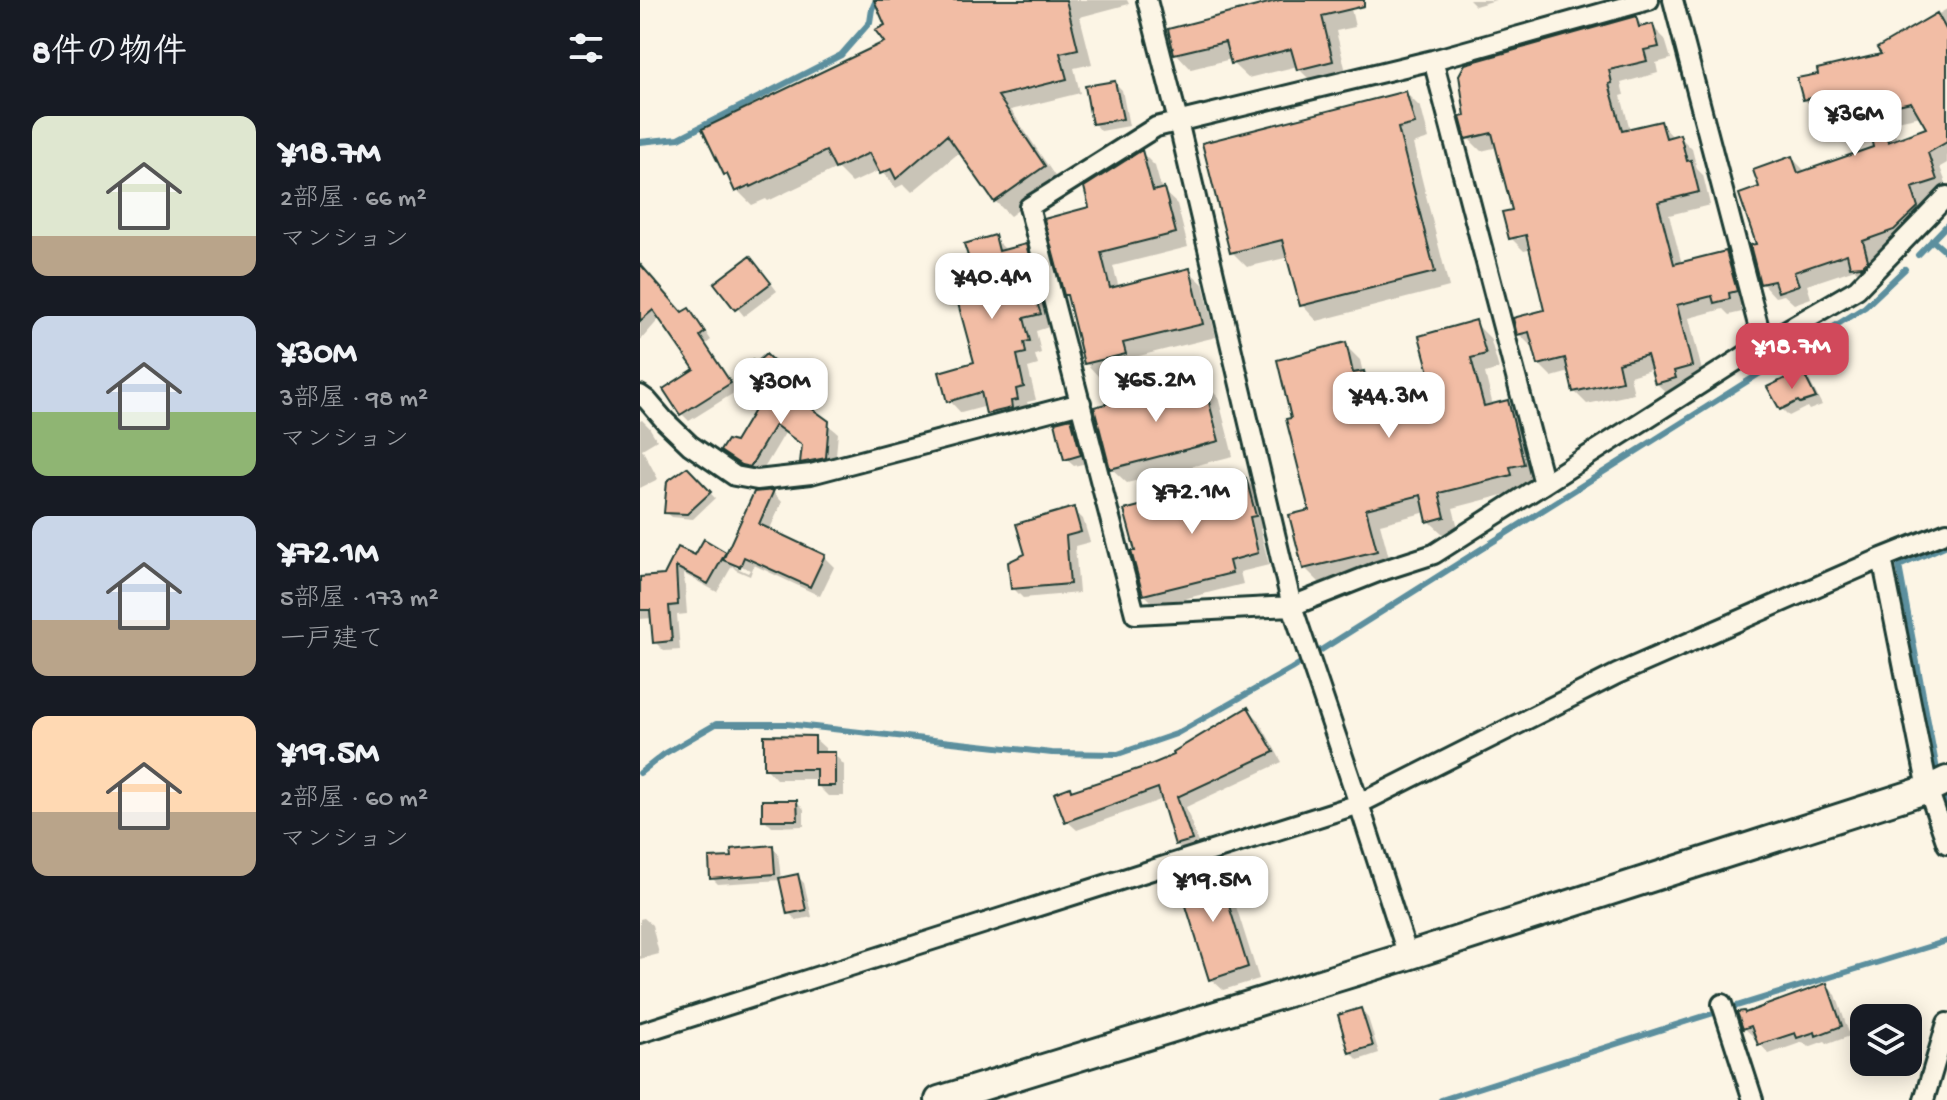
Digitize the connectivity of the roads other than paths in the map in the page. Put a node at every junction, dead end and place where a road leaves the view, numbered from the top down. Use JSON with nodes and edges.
{"nodes":[{"id":1,"x":1147,"y":0,"type":"edge"},
{"id":2,"x":1649,"y":0,"type":"edge"},
{"id":3,"x":1673,"y":0,"type":"edge"},
{"id":4,"x":1433,"y":60,"type":"junction"},
{"id":5,"x":1178,"y":121,"type":"junction"},
{"id":6,"x":1947,"y":196,"type":"edge"},
{"id":7,"x":1763,"y":344,"type":"junction"},
{"id":8,"x":640,"y":395,"type":"edge"},
{"id":9,"x":1081,"y":403,"type":"junction"},
{"id":10,"x":1544,"y":484,"type":"junction"},
{"id":11,"x":1947,"y":532,"type":"edge"},
{"id":12,"x":1882,"y":558,"type":"junction"},
{"id":13,"x":1292,"y":606,"type":"junction"},
{"id":14,"x":1937,"y":784,"type":"edge"},
{"id":15,"x":1359,"y":804,"type":"junction"},
{"id":16,"x":1947,"y":844,"type":"edge"},
{"id":17,"x":1408,"y":956,"type":"junction"},
{"id":18,"x":1724,"y":1009,"type":"dead end"},
{"id":19,"x":1947,"y":1023,"type":"edge"},
{"id":20,"x":640,"y":1033,"type":"edge"},
{"id":21,"x":939,"y":1100,"type":"edge"},
{"id":22,"x":1753,"y":1100,"type":"edge"},
{"id":23,"x":1924,"y":1100,"type":"edge"}],
"edges":[{"from":1,"to":5,"type":"street"},
{"from":2,"to":4,"type":"street"},
{"from":3,"to":7,"type":"street"},
{"from":4,"to":5,"type":"street"},
{"from":4,"to":10,"type":"street"},
{"from":5,"to":9,"type":"street"},
{"from":5,"to":13,"type":"street"},
{"from":6,"to":7,"type":"street"},
{"from":7,"to":10,"type":"street"},
{"from":8,"to":9,"type":"street"},
{"from":9,"to":13,"type":"street"},
{"from":10,"to":13,"type":"street"},
{"from":11,"to":12,"type":"street"},
{"from":12,"to":14,"type":"street"},
{"from":12,"to":15,"type":"street"},
{"from":13,"to":15,"type":"street"},
{"from":14,"to":16,"type":"street"},
{"from":14,"to":17,"type":"street"},
{"from":15,"to":17,"type":"street"},
{"from":15,"to":20,"type":"street"},
{"from":17,"to":21,"type":"street"},
{"from":18,"to":22,"type":"street"},
{"from":19,"to":23,"type":"street"}]}
